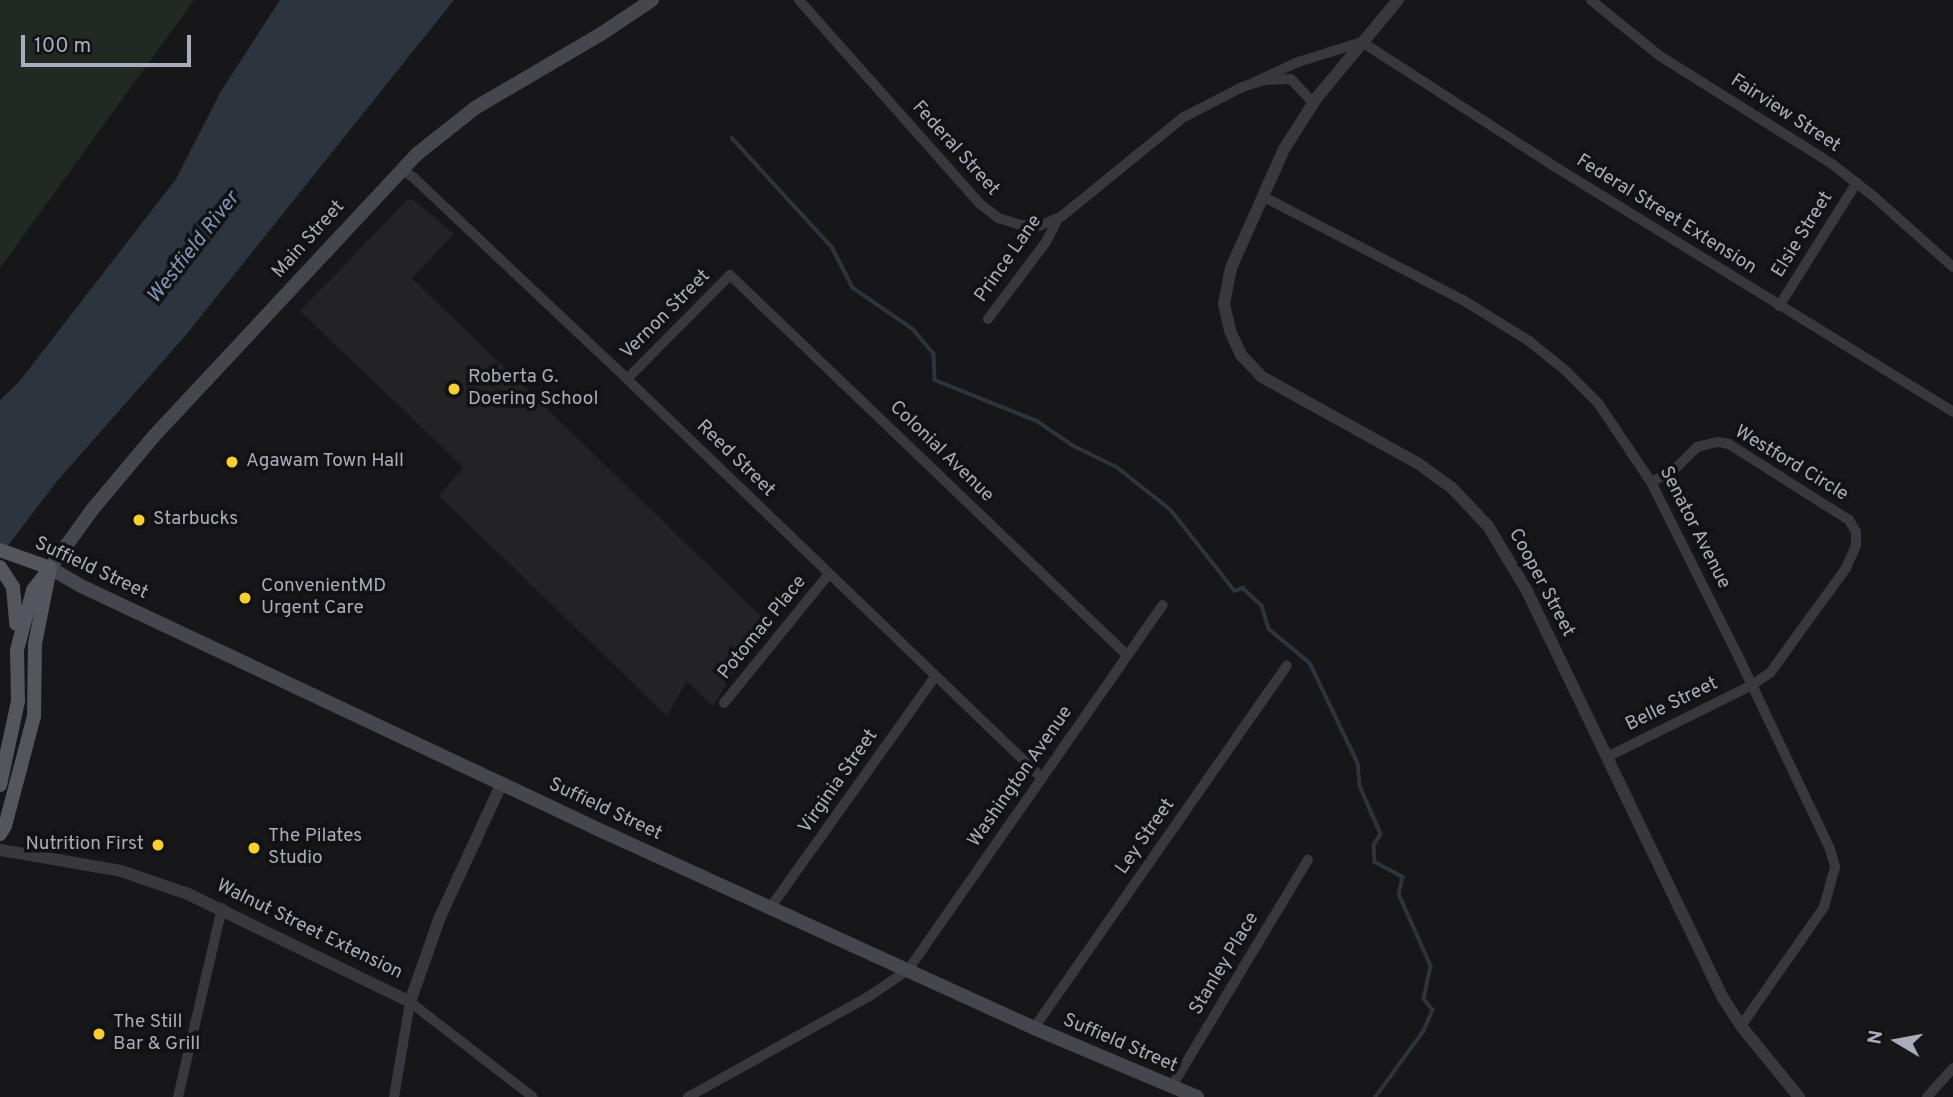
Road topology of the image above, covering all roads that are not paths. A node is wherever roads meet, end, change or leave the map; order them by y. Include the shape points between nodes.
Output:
1 (799, 0) edge
2 (1398, 0) edge
3 (1591, 0) edge
4 (652, 1) edge
5 (1362, 42) junction
6 (1253, 83) junction
7 (1313, 103) junction
8 (401, 169) junction
9 (1857, 182) junction
10 (1262, 196) junction
11 (1058, 218) junction
12 (1953, 267) edge
13 (730, 275) joint
14 (1779, 306) junction
15 (988, 319) dead end
16 (627, 379) junction
17 (1953, 412) edge
18 (1651, 482) junction
19 (6, 552) edge
20 (1, 568) edge
21 (50, 568) junction
22 (829, 574) junction
23 (1163, 605) dead end
24 (17, 650) junction
25 (1128, 655) junction
26 (1287, 666) dead end
27 (936, 677) junction
28 (1752, 685) junction
29 (724, 703) dead end
30 (1606, 757) junction
31 (1042, 778) junction
32 (502, 783) junction
33 (0, 785) edge
34 (0, 834) edge
35 (0, 850) edge
36 (1308, 860) dead end
37 (222, 908) junction
38 (770, 908) junction
39 (908, 970) junction
40 (410, 1002) junction
41 (1741, 1026) junction
42 (1034, 1028) junction
43 (1953, 1068) edge
44 (1172, 1086) junction
45 (178, 1097) edge
46 (394, 1097) edge
47 (533, 1097) edge
48 (688, 1097) edge
49 (1197, 1097) edge
50 (1799, 1097) edge
51 (1927, 1097) edge

1 - 11 street, Federal Street via 987,211 1027,227
2 - 5 street, Cooper Street
3 - 9 street, Fairview Street via 1660,56 1784,131
4 - 8 main road, Main Street via 475,108
5 - 6 street, Federal Street via 1298,62
5 - 7 street, Cooper Street
5 - 14 street, Federal Street Extension
6 - 7 street, Federal Street via 1291,79
6 - 11 street, Federal Street via 1184,117
7 - 10 street, Cooper Street
8 - 16 street, Reed Street
8 - 21 main road, Main Street via 154,436
9 - 12 street, Fairview Street
9 - 14 street, Elsie Street
10 - 18 street, Senator Avenue via 1464,300 1529,341 1598,403
10 - 30 street, Cooper Street via 1226,289 1226,318 1241,355 1271,383 1431,471 1479,515 1516,569
11 - 15 street, Prince Lane via 1046,242
13 - 16 street, Vernon Street
13 - 25 street, Colonial Avenue
14 - 17 street, Federal Street Extension
16 - 22 street, Reed Street
18 - 28 street, Senator Avenue
18 - 28 street, Westford Circle via 1672,472 1697,447 1721,442 1834,508 1854,526 1856,546 1846,568 1777,666
19 - 21 main road, Suffield Street
20 - 24 main road via 17,601
21 - 24 main road via 33,590
21 - 32 main road, Suffield Street via 85,589
21 - 34 main road via 35,644 34,716
22 - 27 street, Reed Street
22 - 29 street, Potomac Place
23 - 25 street, Washington Avenue
24 - 33 main road via 18,701
25 - 31 street, Washington Avenue
26 - 42 street, Ley Street
27 - 31 street, Reed Street
27 - 38 street, Virginia Street
28 - 30 street, Belle Street
28 - 41 street, Senator Avenue via 1835,867 1824,907
30 - 41 street, Cooper Street via 1717,986
31 - 39 street, Washington Avenue
32 - 38 main road, Suffield Street
32 - 40 street, Walnut Street Extension via 440,917
35 - 37 street, Walnut Street Extension via 121,871
36 - 44 street, Stanley Place
37 - 40 street, Walnut Street Extension
37 - 45 street
38 - 39 main road, Suffield Street
39 - 42 main road, Suffield Street
39 - 48 street via 869,997
40 - 46 street
40 - 47 street
41 - 50 street, Cooper Street
42 - 44 main road, Suffield Street
43 - 51 street
44 - 49 main road, Suffield Street

